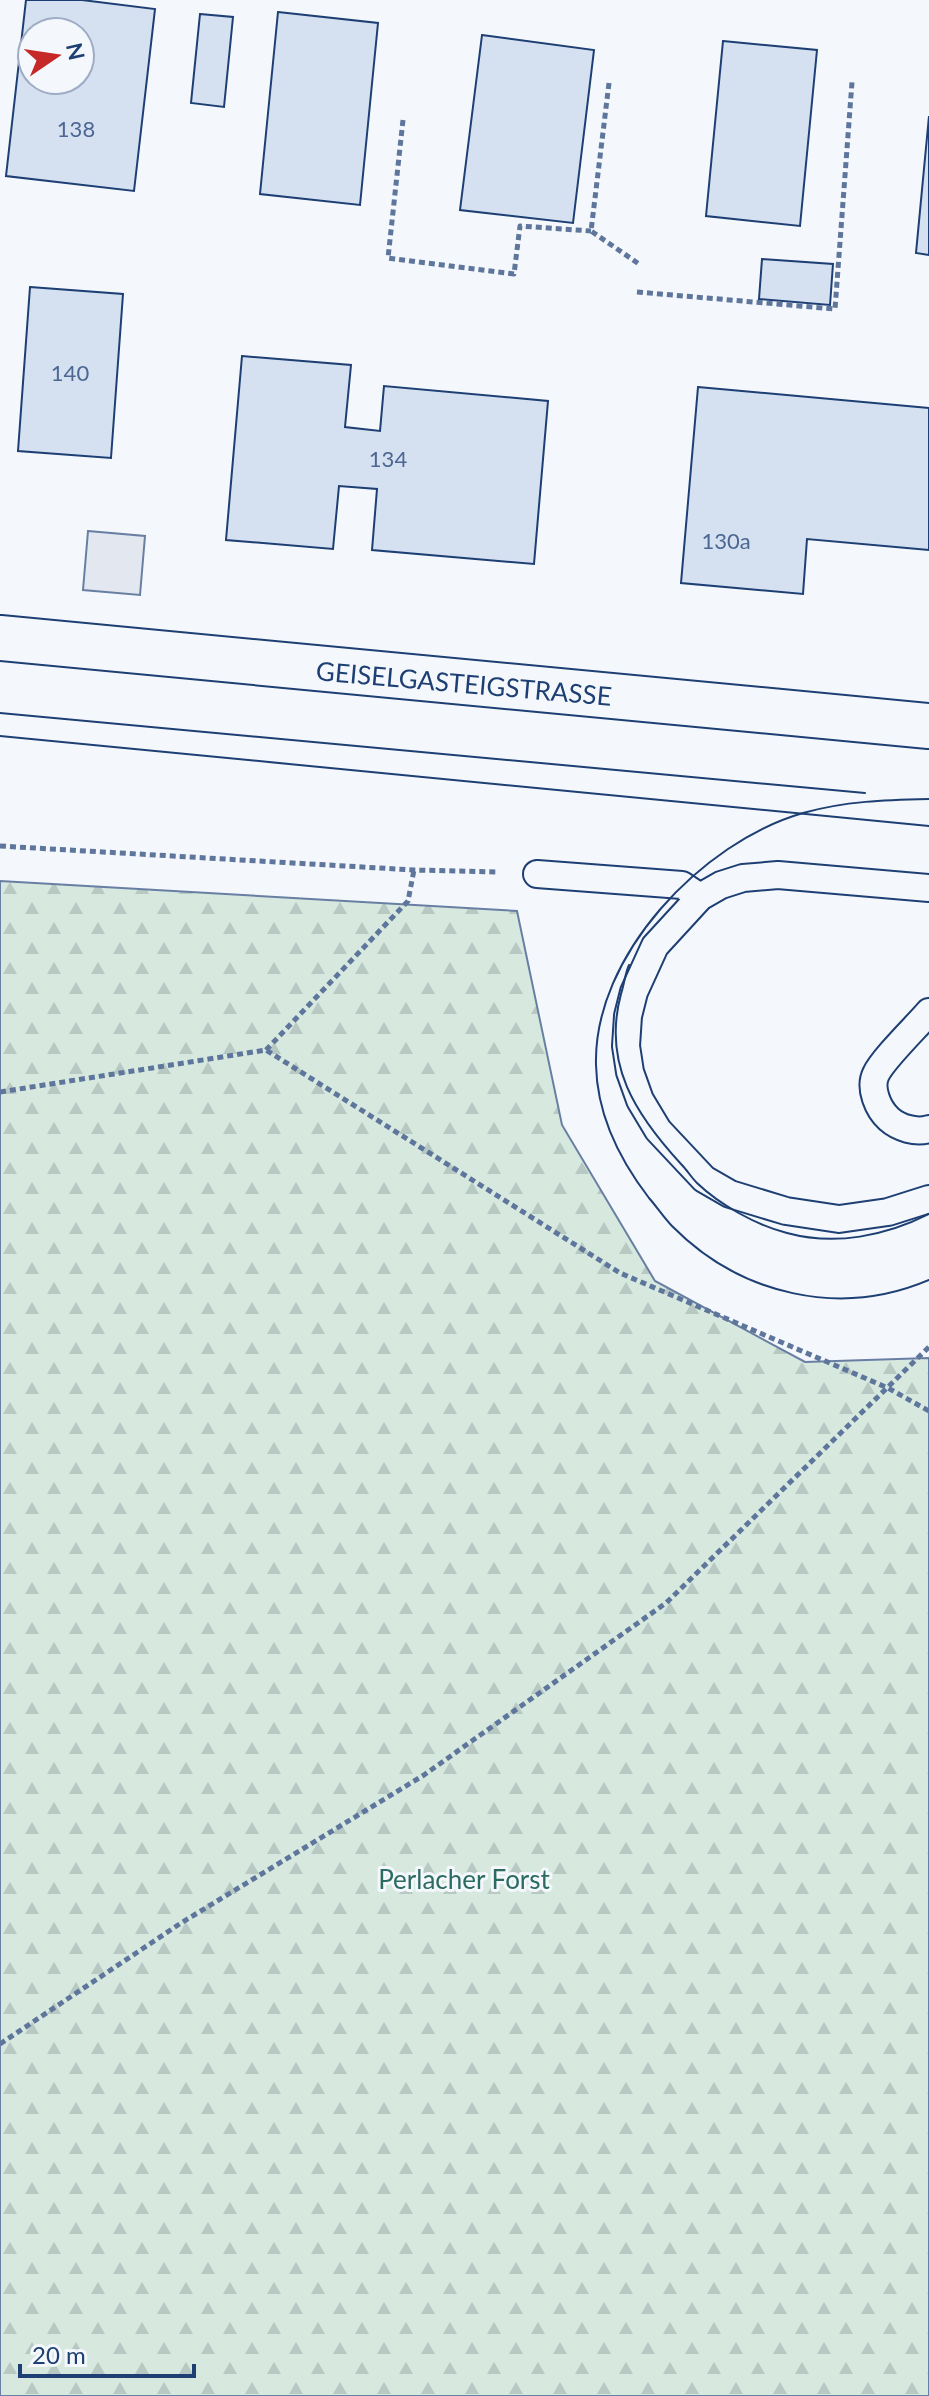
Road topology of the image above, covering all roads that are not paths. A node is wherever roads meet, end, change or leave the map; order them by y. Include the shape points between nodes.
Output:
1 (0, 638) edge
2 (929, 726) edge
3 (537, 874) road end
4 (929, 888) edge
5 (700, 897) junction
6 (929, 1012) edge
7 (929, 1129) edge
8 (929, 1199) edge

1 - 2 main road, GEISELGASTEIGSTRASSE
3 - 5 lane via 682,885
4 - 5 lane via 778,875 743,878
5 - 8 lane via 655,946 628,1016 630,1072 658,1130 704,1179 730,1194 786,1211 839,1219
6 - 7 lane via 875,1074 874,1091 891,1121 905,1129

